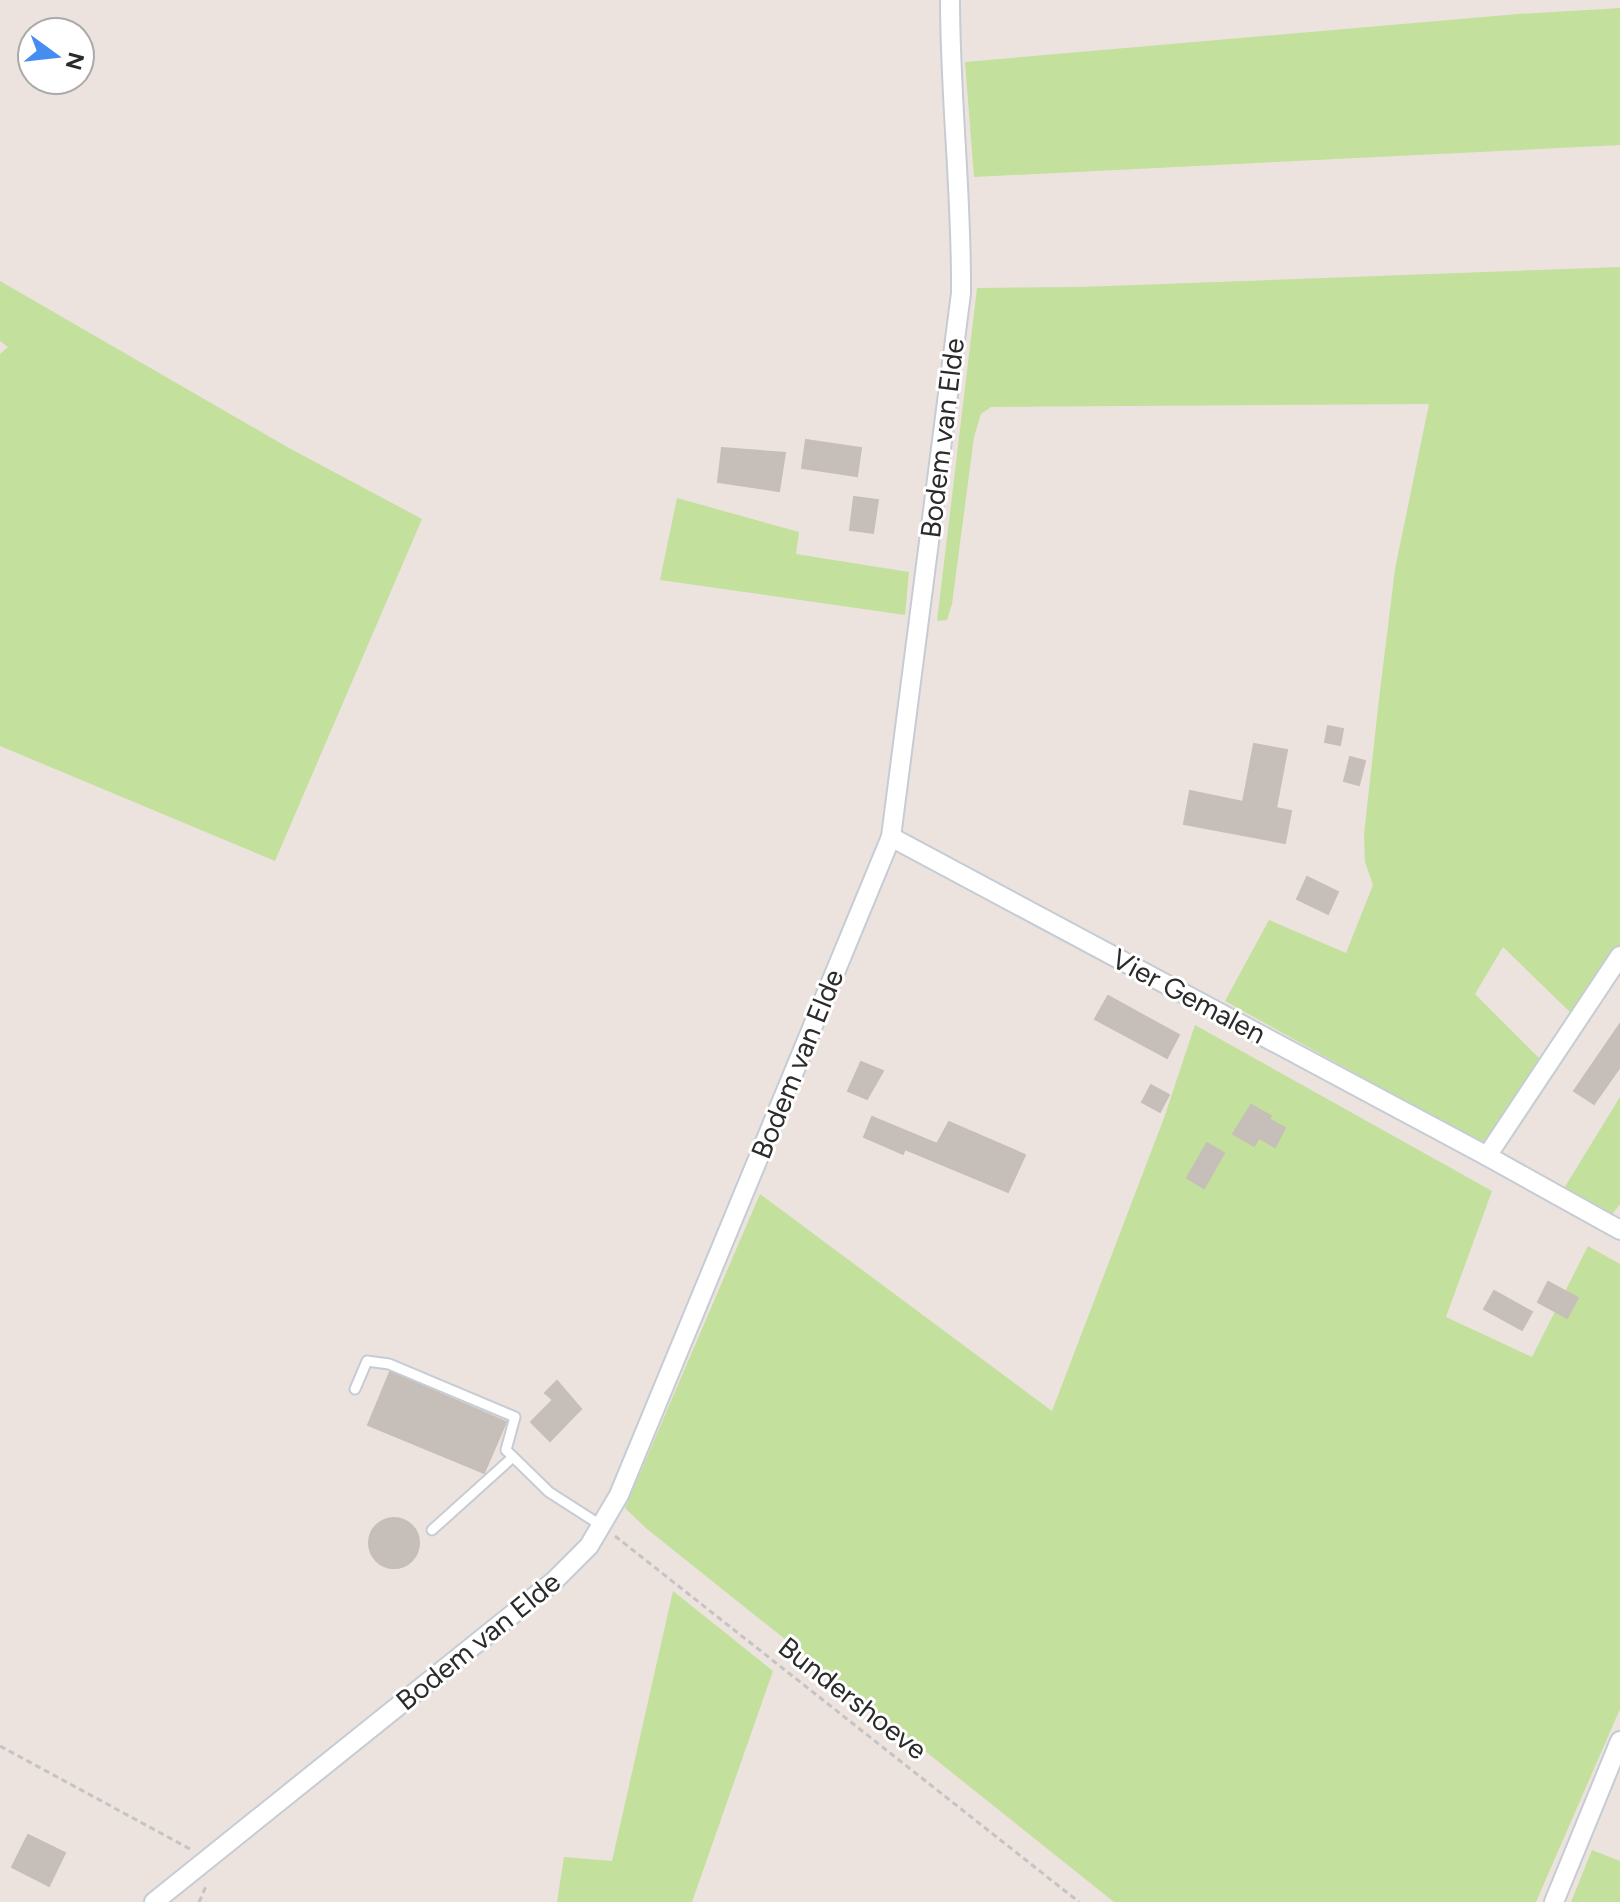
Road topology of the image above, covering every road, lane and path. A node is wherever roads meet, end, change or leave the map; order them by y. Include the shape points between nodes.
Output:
1 (950, 0) edge
2 (891, 837) junction
3 (1620, 956) edge
4 (1487, 1156) junction
5 (1620, 1230) edge
6 (355, 1389) dead end
7 (513, 1457) junction
8 (602, 1526) junction
9 (432, 1530) dead end
10 (1620, 1741) edge
11 (0, 1746) edge
12 (209, 1859) junction
13 (154, 1902) edge
14 (1079, 1902) edge
15 (1554, 1902) edge

1 - 2 street, Bodem van Elde via 961,293
2 - 4 street, Vier Gemalen
2 - 8 street, Bodem van Elde
3 - 4 street
4 - 5 street, Vier Gemalen
6 - 7 lane via 367,1361 389,1364 515,1417 506,1450
7 - 8 lane via 549,1492
7 - 9 lane
8 - 12 street, Bodem van Elde via 554,1581
8 - 14 path, Bundershoeve
10 - 15 street
11 - 12 path
12 - 13 street, Bodem van Elde

